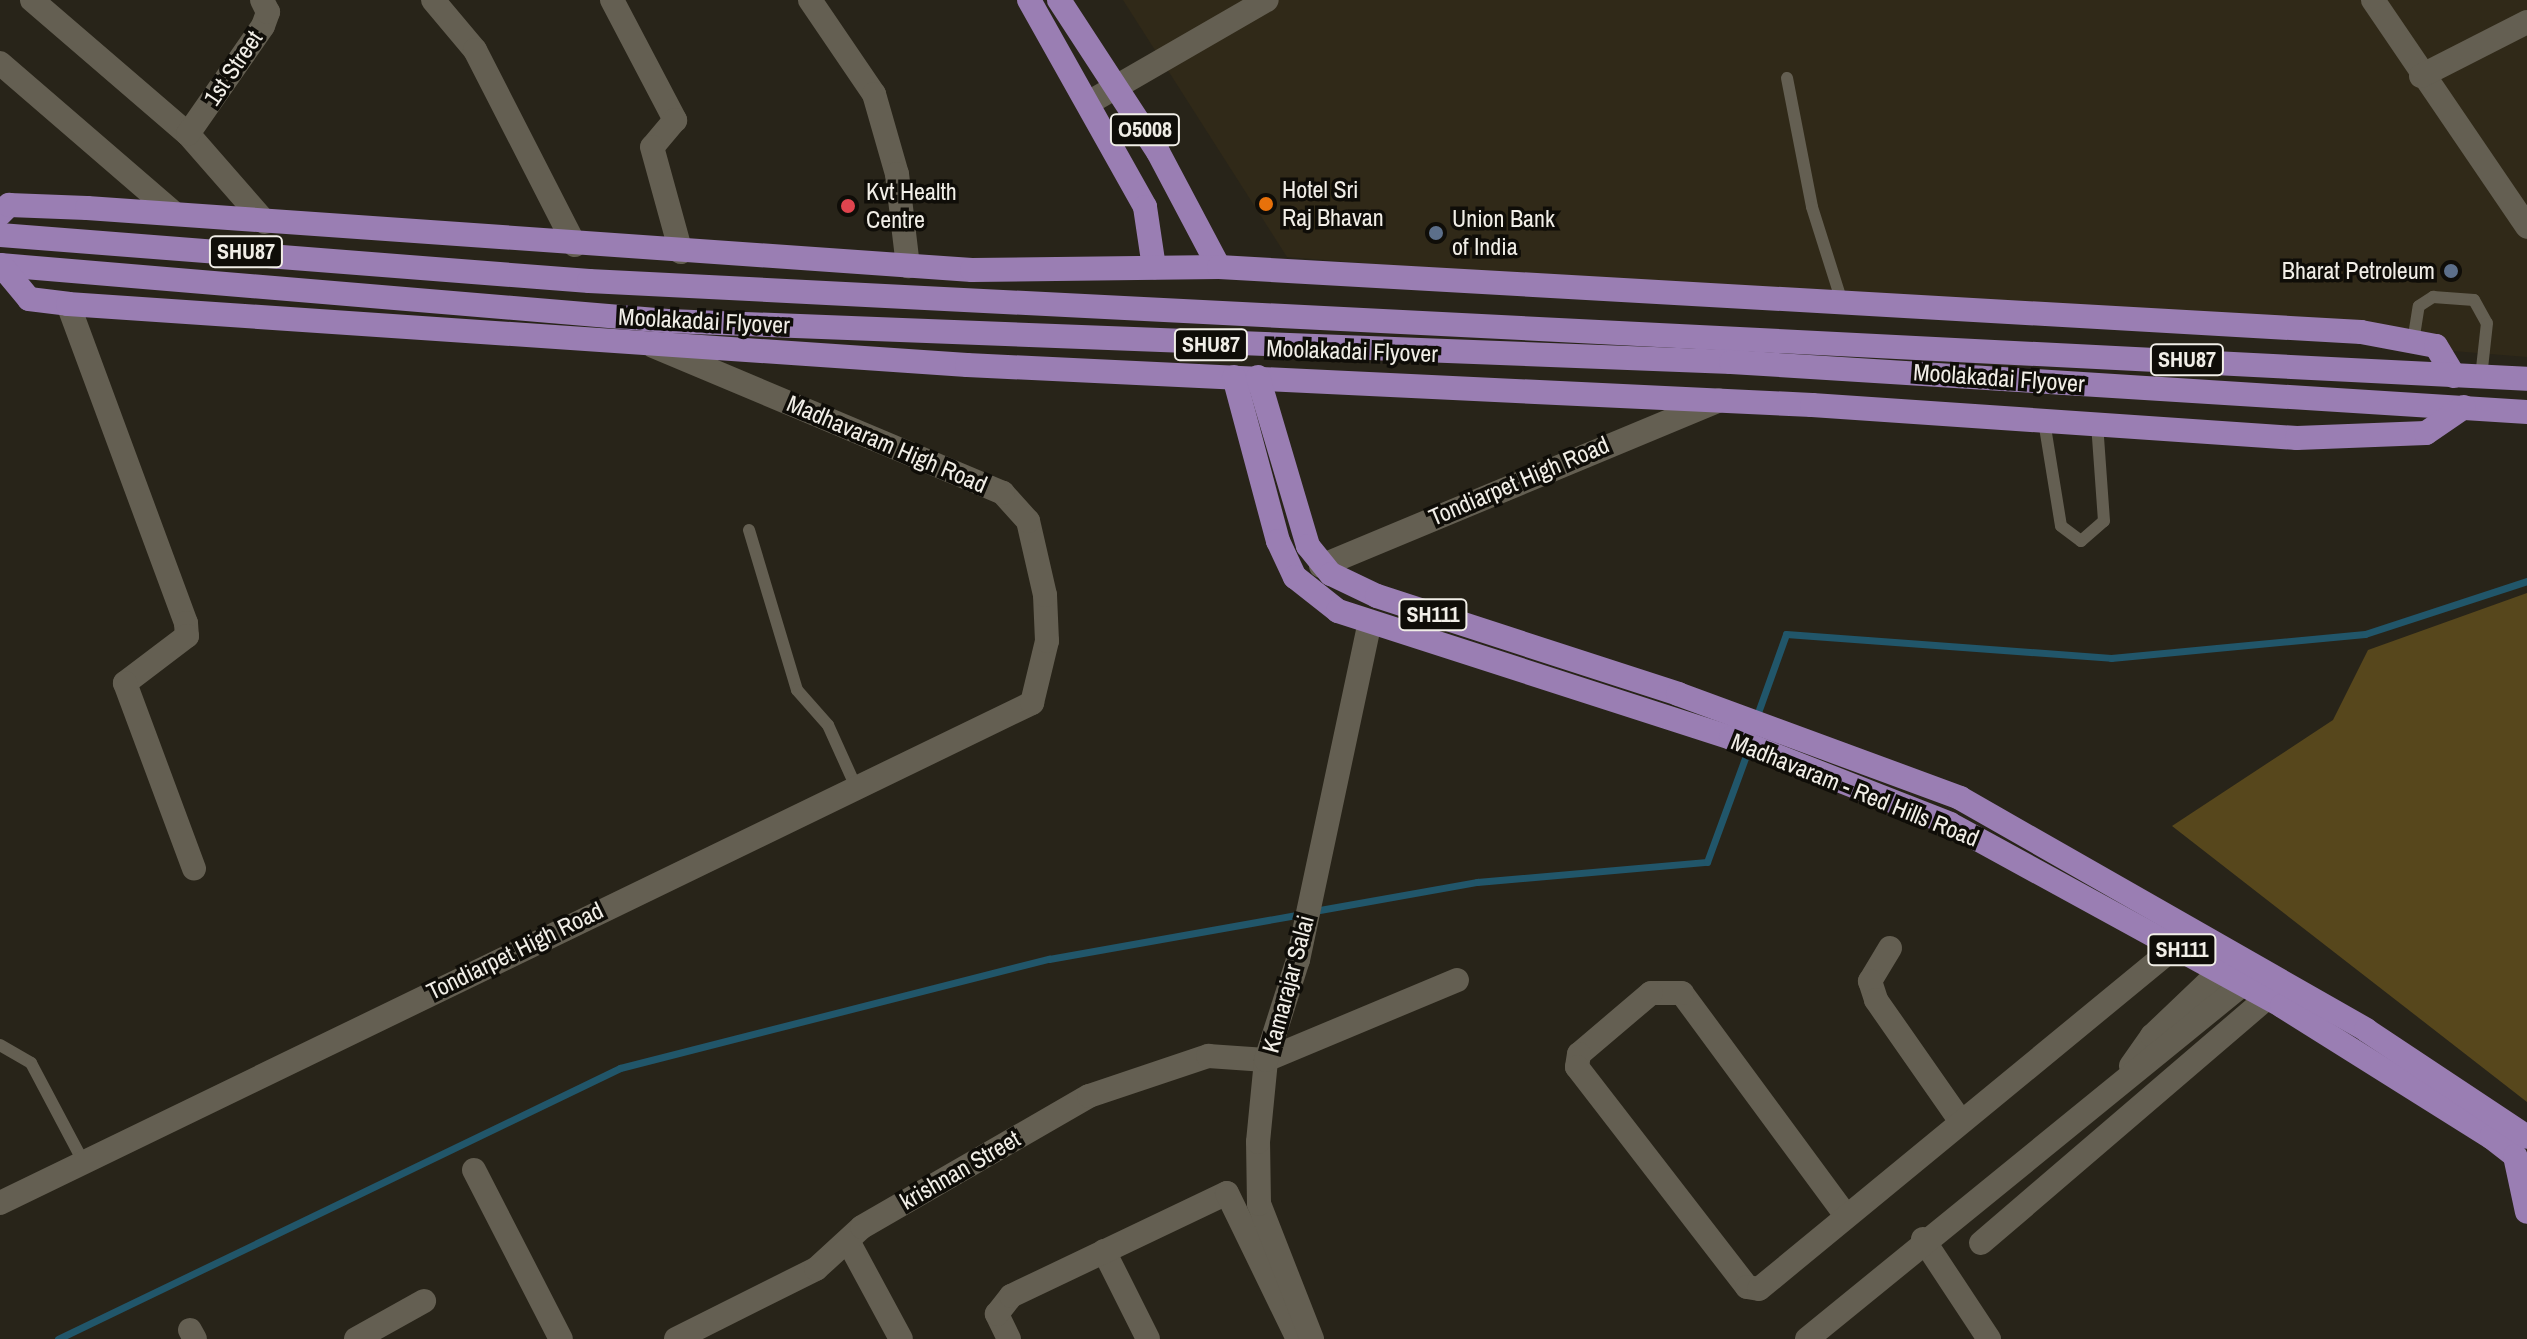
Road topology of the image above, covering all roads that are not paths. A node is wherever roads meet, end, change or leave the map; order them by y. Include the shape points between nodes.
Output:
1 (32, 0) edge
2 (262, 0) edge
3 (433, 0) edge
4 (612, 0) edge
5 (810, 0) edge
6 (1029, 0) edge
7 (1059, 0) edge
8 (1267, 0) edge
9 (2373, 0) edge
10 (2527, 22) edge
11 (0, 63) edge
12 (2421, 76) junction
13 (1787, 78) dead end
14 (1116, 84) junction
15 (1090, 102) junction
16 (188, 134) junction
17 (174, 213) junction
18 (0, 214) edge
19 (265, 222) junction
20 (2527, 227) edge
21 (0, 235) edge
22 (575, 245) junction
23 (681, 252) junction
24 (0, 265) edge
25 (908, 266) junction
26 (1154, 267) junction
27 (1219, 267) junction
28 (972, 270) junction
29 (1394, 278) junction
30 (1841, 299) junction
31 (68, 304) junction
32 (2413, 342) junction
33 (654, 346) junction
34 (967, 365) junction
35 (2454, 376) junction
36 (1246, 377) junction
37 (2481, 377) junction
38 (2527, 379) edge
39 (1391, 388) junction
40 (1719, 400) junction
41 (2464, 407) junction
42 (2527, 412) edge
43 (2044, 421) junction
44 (2097, 424) junction
45 (749, 530) dead end
46 (1321, 566) junction
47 (1369, 626) junction
48 (1032, 703) joint
49 (1735, 727) junction
50 (856, 787) junction
51 (194, 869) dead end
52 (2184, 940) junction
53 (1890, 948) dead end
54 (2220, 971) junction
55 (1457, 980) dead end
56 (2243, 984) junction
57 (2267, 998) junction
58 (0, 1045) edge
59 (1266, 1060) junction
60 (2127, 1071) junction
61 (1959, 1119) junction
62 (2521, 1144) edge
63 (84, 1163) junction
64 (474, 1170) dead end
65 (1, 1202) edge
66 (2527, 1212) edge
67 (1844, 1213) junction
68 (1923, 1239) junction
69 (848, 1241) junction
70 (1981, 1243) dead end
71 (1104, 1251) junction
72 (424, 1301) dead end
73 (718, 1329) edge
74 (356, 1339) edge
75 (561, 1339) edge
76 (676, 1339) edge
77 (901, 1339) edge
78 (1009, 1339) edge
79 (1148, 1339) edge
80 (1298, 1339) edge
81 (1312, 1339) edge
82 (1807, 1339) edge
83 (1989, 1339) edge

1 - 16 street
2 - 16 street, 1st Street via 268,12 263,26
3 - 22 street via 475,50
4 - 23 street via 675,120 652,147
5 - 25 street via 874,94 897,174
6 - 15 main road, O5008
7 - 14 main road, O5008
8 - 14 street
9 - 12 street
10 - 12 street
11 - 17 street
12 - 20 street
13 - 30 lane via 1812,207
14 - 15 street
14 - 27 main road, O5008
15 - 26 main road, O5008 via 1145,207
16 - 19 street
17 - 18 main road via 9,205
17 - 19 main road
19 - 22 main road
21 - 35 main road, Moolakadai Flyover / SHU87 via 462,271
22 - 23 main road
23 - 25 main road
24 - 31 main road via 29,299
24 - 41 main road, Moolakadai Flyover / SHU87 via 668,321 1964,376
25 - 28 main road
26 - 27 main road
26 - 28 main road
27 - 29 main road
28 - 34 main road
29 - 30 main road
29 - 39 main road
30 - 32 main road via 2361,332
31 - 33 main road
31 - 51 street via 186,623 187,636 125,683
32 - 35 main road via 2436,346
32 - 37 lane via 2419,306 2433,297 2474,300 2487,323
33 - 34 main road
33 - 48 street, Madhavaram High Road via 1003,493 1028,521 1045,595 1047,641
34 - 36 main road
35 - 37 main road, SHU87
36 - 39 main road
36 - 46 main road via 1308,546
36 - 47 main road, Madhavaram - Red Hills Road / SH111 via 1278,541 1295,577
37 - 38 main road, SHU87
39 - 40 main road
40 - 43 main road
40 - 46 street, Tondiarpet High Road
41 - 42 main road, SHU87
41 - 44 main road via 2426,433 2297,438
43 - 44 main road
43 - 44 lane via 2061,526 2081,541 2104,521
45 - 50 lane via 797,690 828,725
46 - 49 main road, Madhavaram - Red Hills Road / SH111 via 1377,596
47 - 49 main road, Madhavaram - Red Hills Road / SH111
47 - 59 street, Kamarajar Salai via 1298,960
48 - 50 street, Tondiarpet High Road
49 - 52 main road, Madhavaram - Red Hills Road / SH111 via 1950,824
50 - 63 street, Tondiarpet High Road
52 - 54 main road, Madhavaram - Red Hills Road / SH111
52 - 61 street
52 - 62 main road, Madhavaram - Red Hills Road / SH111 via 2366,1030
53 - 61 street via 1870,981 1876,1000
54 - 56 main road, Madhavaram - Red Hills Road / SH111
54 - 60 street via 2152,1036
55 - 59 street
56 - 57 main road, Madhavaram - Red Hills Road / SH111
56 - 60 street via 2169,1048
57 - 62 main road, Madhavaram - Red Hills Road / SH111
57 - 70 street
58 - 63 lane via 31,1063
59 - 69 street, krishnan Street via 1208,1056 1089,1096
59 - 81 street, Kamarajar Salai via 1259,1204
60 - 68 street
61 - 67 street
62 - 66 main road
63 - 65 street, Tondiarpet High Road
64 - 75 street
67 - 67 street via 1682,993 1651,993 1579,1054 1577,1067 1747,1287 1759,1289
68 - 82 street
68 - 83 street
69 - 73 street, krishnan Street via 816,1269
69 - 77 street
71 - 78 street via 998,1305
71 - 79 street
71 - 80 street via 1227,1193
72 - 74 street
73 - 76 street, krishnan Street

